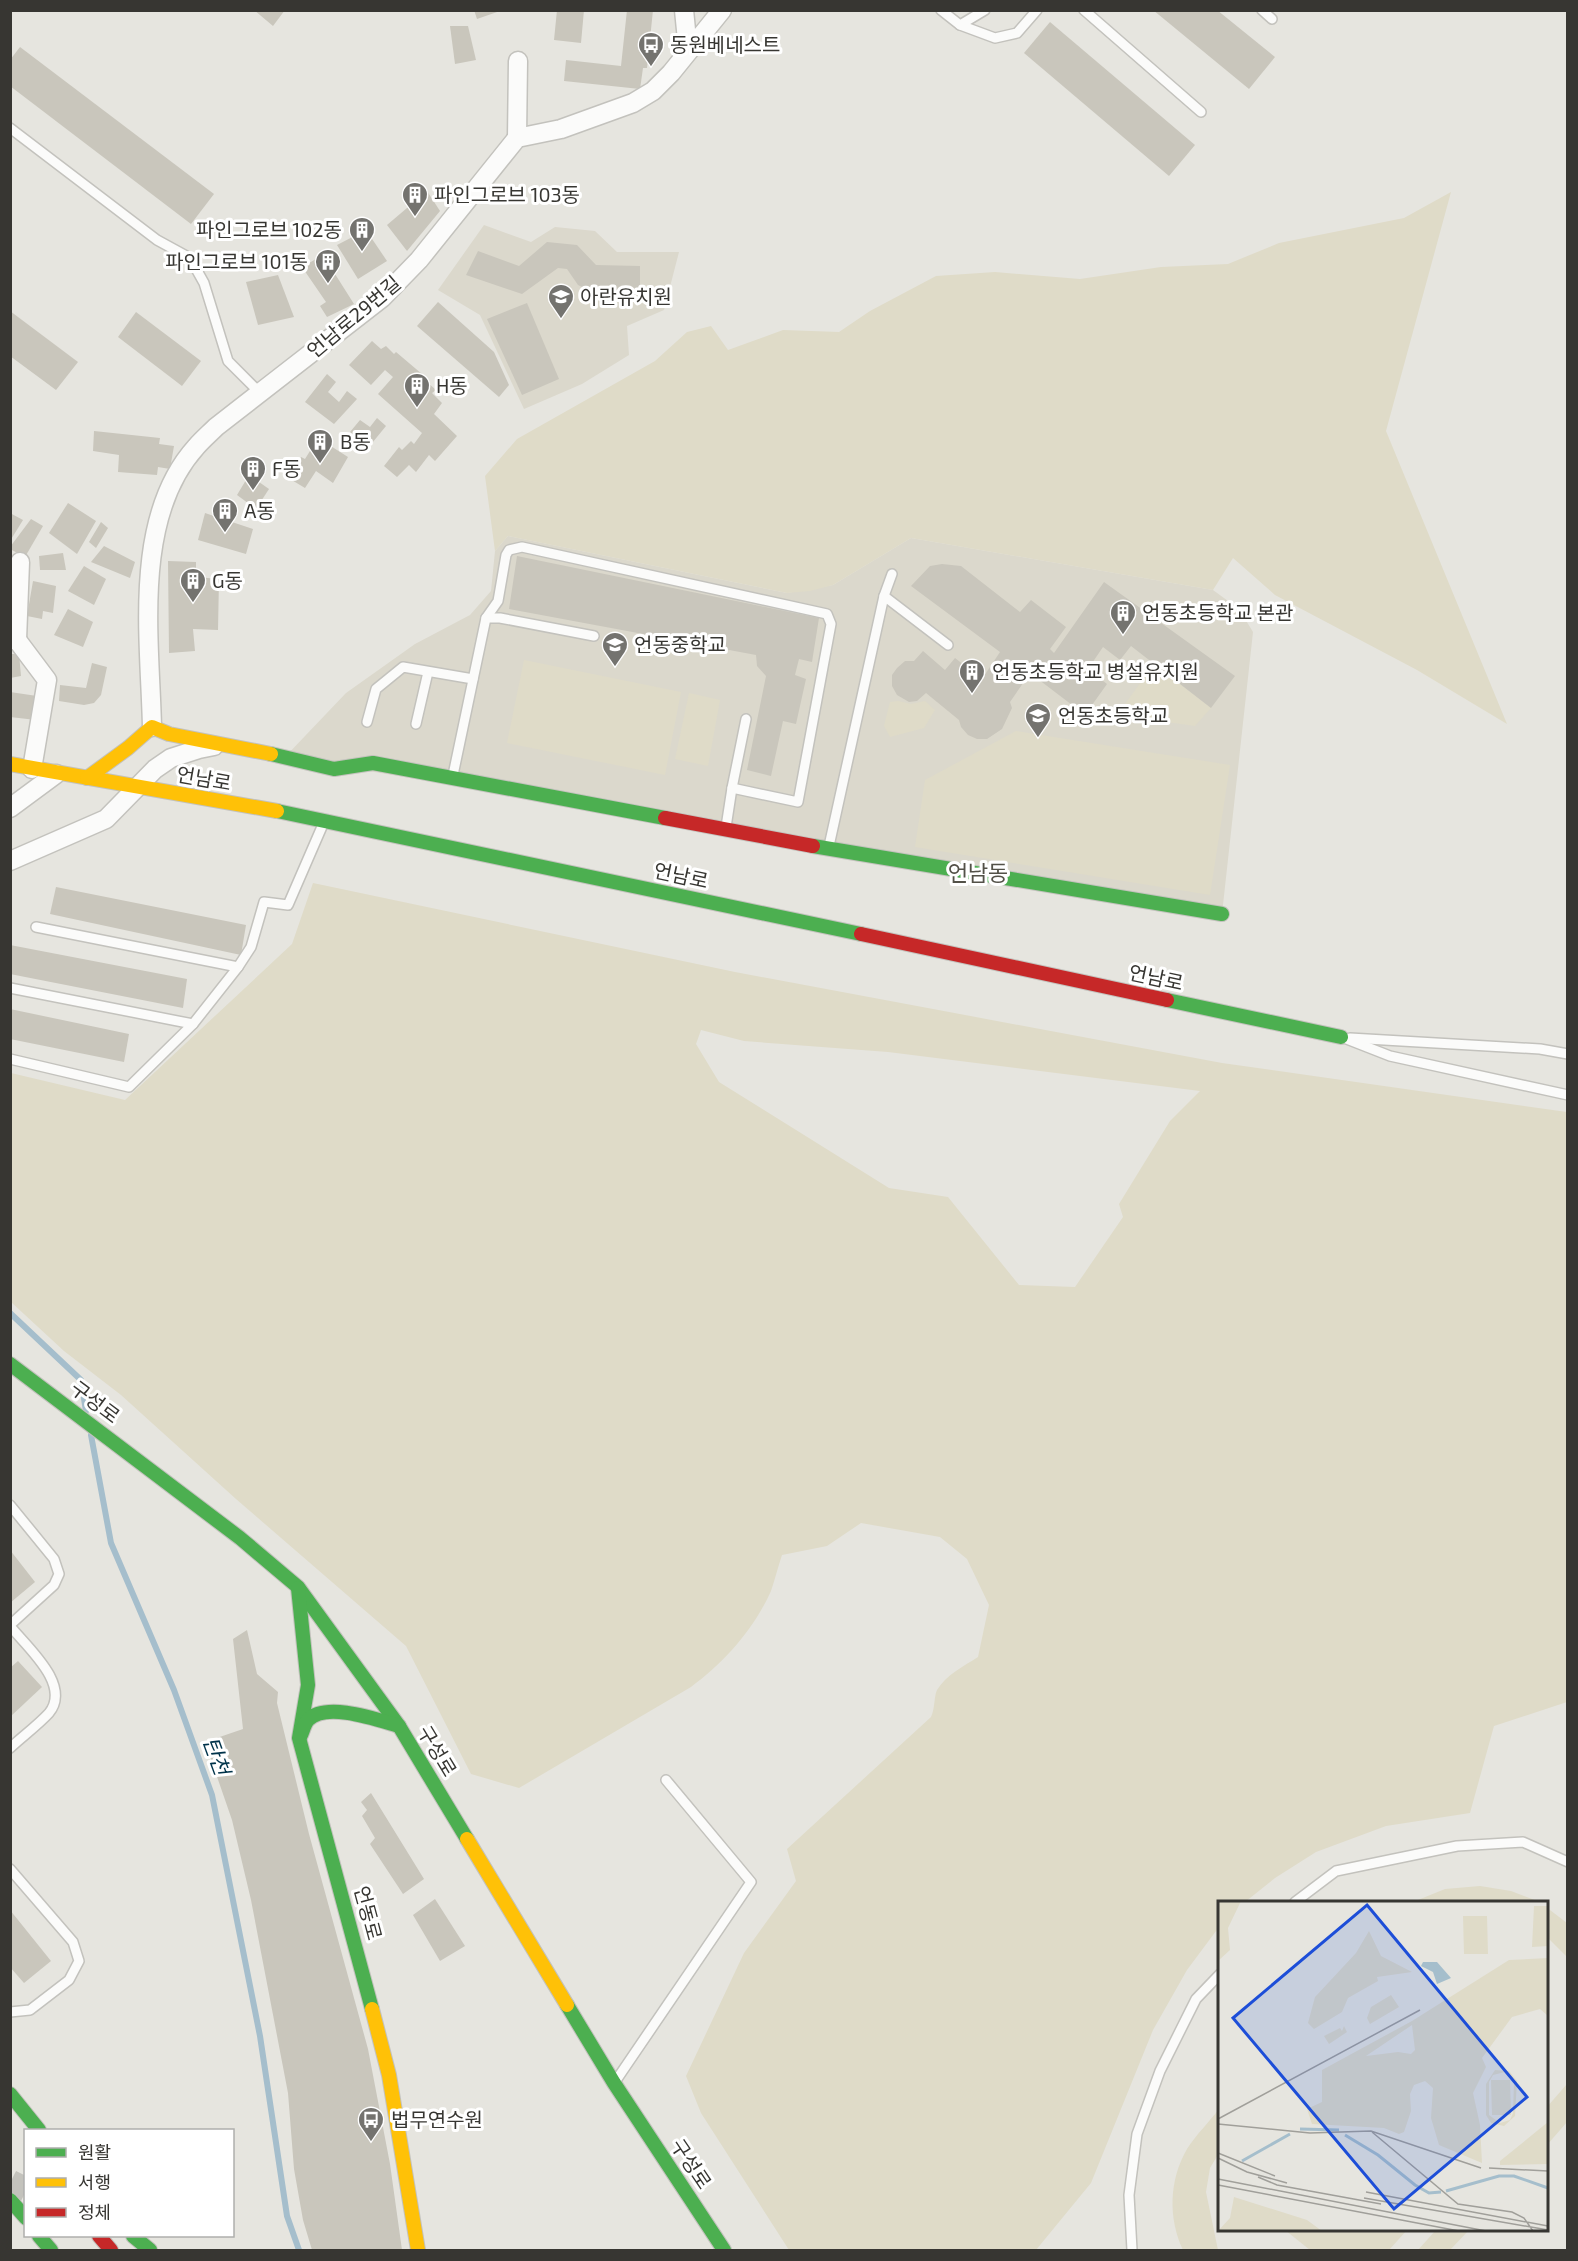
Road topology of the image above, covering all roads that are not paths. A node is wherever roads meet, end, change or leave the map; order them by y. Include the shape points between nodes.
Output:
1 (684, 10) edge
2 (722, 10) edge
3 (941, 10) edge
4 (986, 10) edge
5 (1037, 10) edge
6 (1084, 10) edge
7 (1262, 10) edge
8 (1272, 19) dead end
9 (960, 25) junction
10 (688, 50) junction
11 (518, 61) dead end
12 (1201, 112) dead end
13 (10, 128) edge
14 (517, 138) junction
15 (260, 393) junction
16 (20, 562) dead end
17 (892, 574) dead end
18 (884, 596) junction
19 (486, 618) junction
20 (594, 636) dead end
21 (14, 640) edge
22 (948, 645) dead end
23 (428, 672) junction
24 (473, 679) junction
25 (746, 720) dead end
26 (367, 722) dead end
27 (416, 724) dead end
28 (152, 726) junction
29 (227, 744) junction
30 (10, 764) edge
31 (32, 769) junction
32 (56, 774) junction
33 (453, 777) junction
34 (87, 778) junction
35 (136, 788) junction
36 (732, 788) junction
37 (10, 808) edge
38 (325, 820) junction
39 (725, 829) junction
40 (828, 848) junction
41 (10, 861) edge
42 (1222, 914) dead end
43 (36, 927) dead end
44 (238, 967) junction
45 (10, 988) edge
46 (193, 1024) junction
47 (1341, 1037) junction
48 (1568, 1054) edge
49 (10, 1059) edge
50 (1568, 1095) edge
51 (10, 1364) edge
52 (10, 1505) edge
53 (298, 1587) junction
54 (10, 1626) edge
55 (399, 1726) junction
56 (300, 1738) junction
57 (10, 1748) edge
58 (666, 1780) dead end
59 (1568, 1862) edge
60 (10, 1869) edge
61 (1296, 1901) edge
62 (1218, 1976) edge
63 (10, 2012) edge
64 (614, 2083) junction
65 (10, 2094) edge
66 (38, 2129) edge
67 (10, 2200) edge
68 (24, 2216) edge
69 (41, 2237) edge
70 (101, 2237) edge
71 (135, 2237) edge
72 (51, 2250) edge
73 (111, 2250) edge
74 (150, 2250) edge
75 (418, 2250) edge
76 (724, 2250) edge
77 (1132, 2250) edge

1 - 10 street
2 - 10 street
3 - 9 lane
4 - 9 lane
5 - 9 lane via 1017,33 995,38
6 - 12 lane
7 - 8 lane
10 - 14 street via 653,92 633,103 561,129
11 - 14 street
13 - 15 lane via 158,240 190,258 204,284 228,360
14 - 15 street, 언남로29번길 via 419,260 382,298
15 - 28 street, 언남로29번길 via 195,448 177,474 156,526 149,584
16 - 21 street
17 - 18 lane
18 - 22 lane
18 - 40 lane
19 - 20 lane
19 - 24 lane
19 - 36 lane via 498,601 506,555 509,550 522,547 827,614 831,624 798,802
21 - 31 street via 47,680
23 - 24 lane
23 - 26 lane via 403,667 398,670 376,689
23 - 27 lane
24 - 33 lane
25 - 36 lane
28 - 29 main road via 169,734
28 - 34 main road
29 - 33 main road via 334,769 373,763
29 - 35 street via 171,758
30 - 31 main road, 언남로
31 - 32 main road, 언남로
32 - 34 main road, 언남로
32 - 37 street
33 - 39 main road
34 - 35 main road, 언남로
35 - 38 main road, 언남로
35 - 41 street via 106,819
36 - 39 lane
38 - 44 lane via 288,905 264,902 251,947
38 - 47 main road, 언남로
39 - 40 main road
40 - 42 main road
43 - 44 lane
44 - 46 lane
45 - 46 lane
46 - 49 lane via 129,1087
47 - 48 lane
47 - 50 lane via 1390,1056
51 - 53 main road, 구성로 via 240,1538
52 - 54 lane via 54,1559 59,1574 54,1585
53 - 55 main road, 구성로
53 - 56 main road, 언동로 via 308,1685
54 - 57 lane via 54,1680 55,1698 50,1711
55 - 56 main road via 333,1711 319,1713 309,1720
55 - 64 main road, 구성로
56 - 75 main road, 언동로 via 389,2075
58 - 64 lane via 751,1882
59 - 61 lane via 1523,1842 1457,1846 1336,1870
60 - 63 lane via 73,1942 79,1961 69,1980 30,2010
62 - 77 lane via 1196,1999 1160,2071 1137,2134 1129,2195
64 - 76 main road, 구성로
65 - 66 main road
67 - 68 main road
69 - 72 main road
70 - 73 main road
71 - 74 main road

